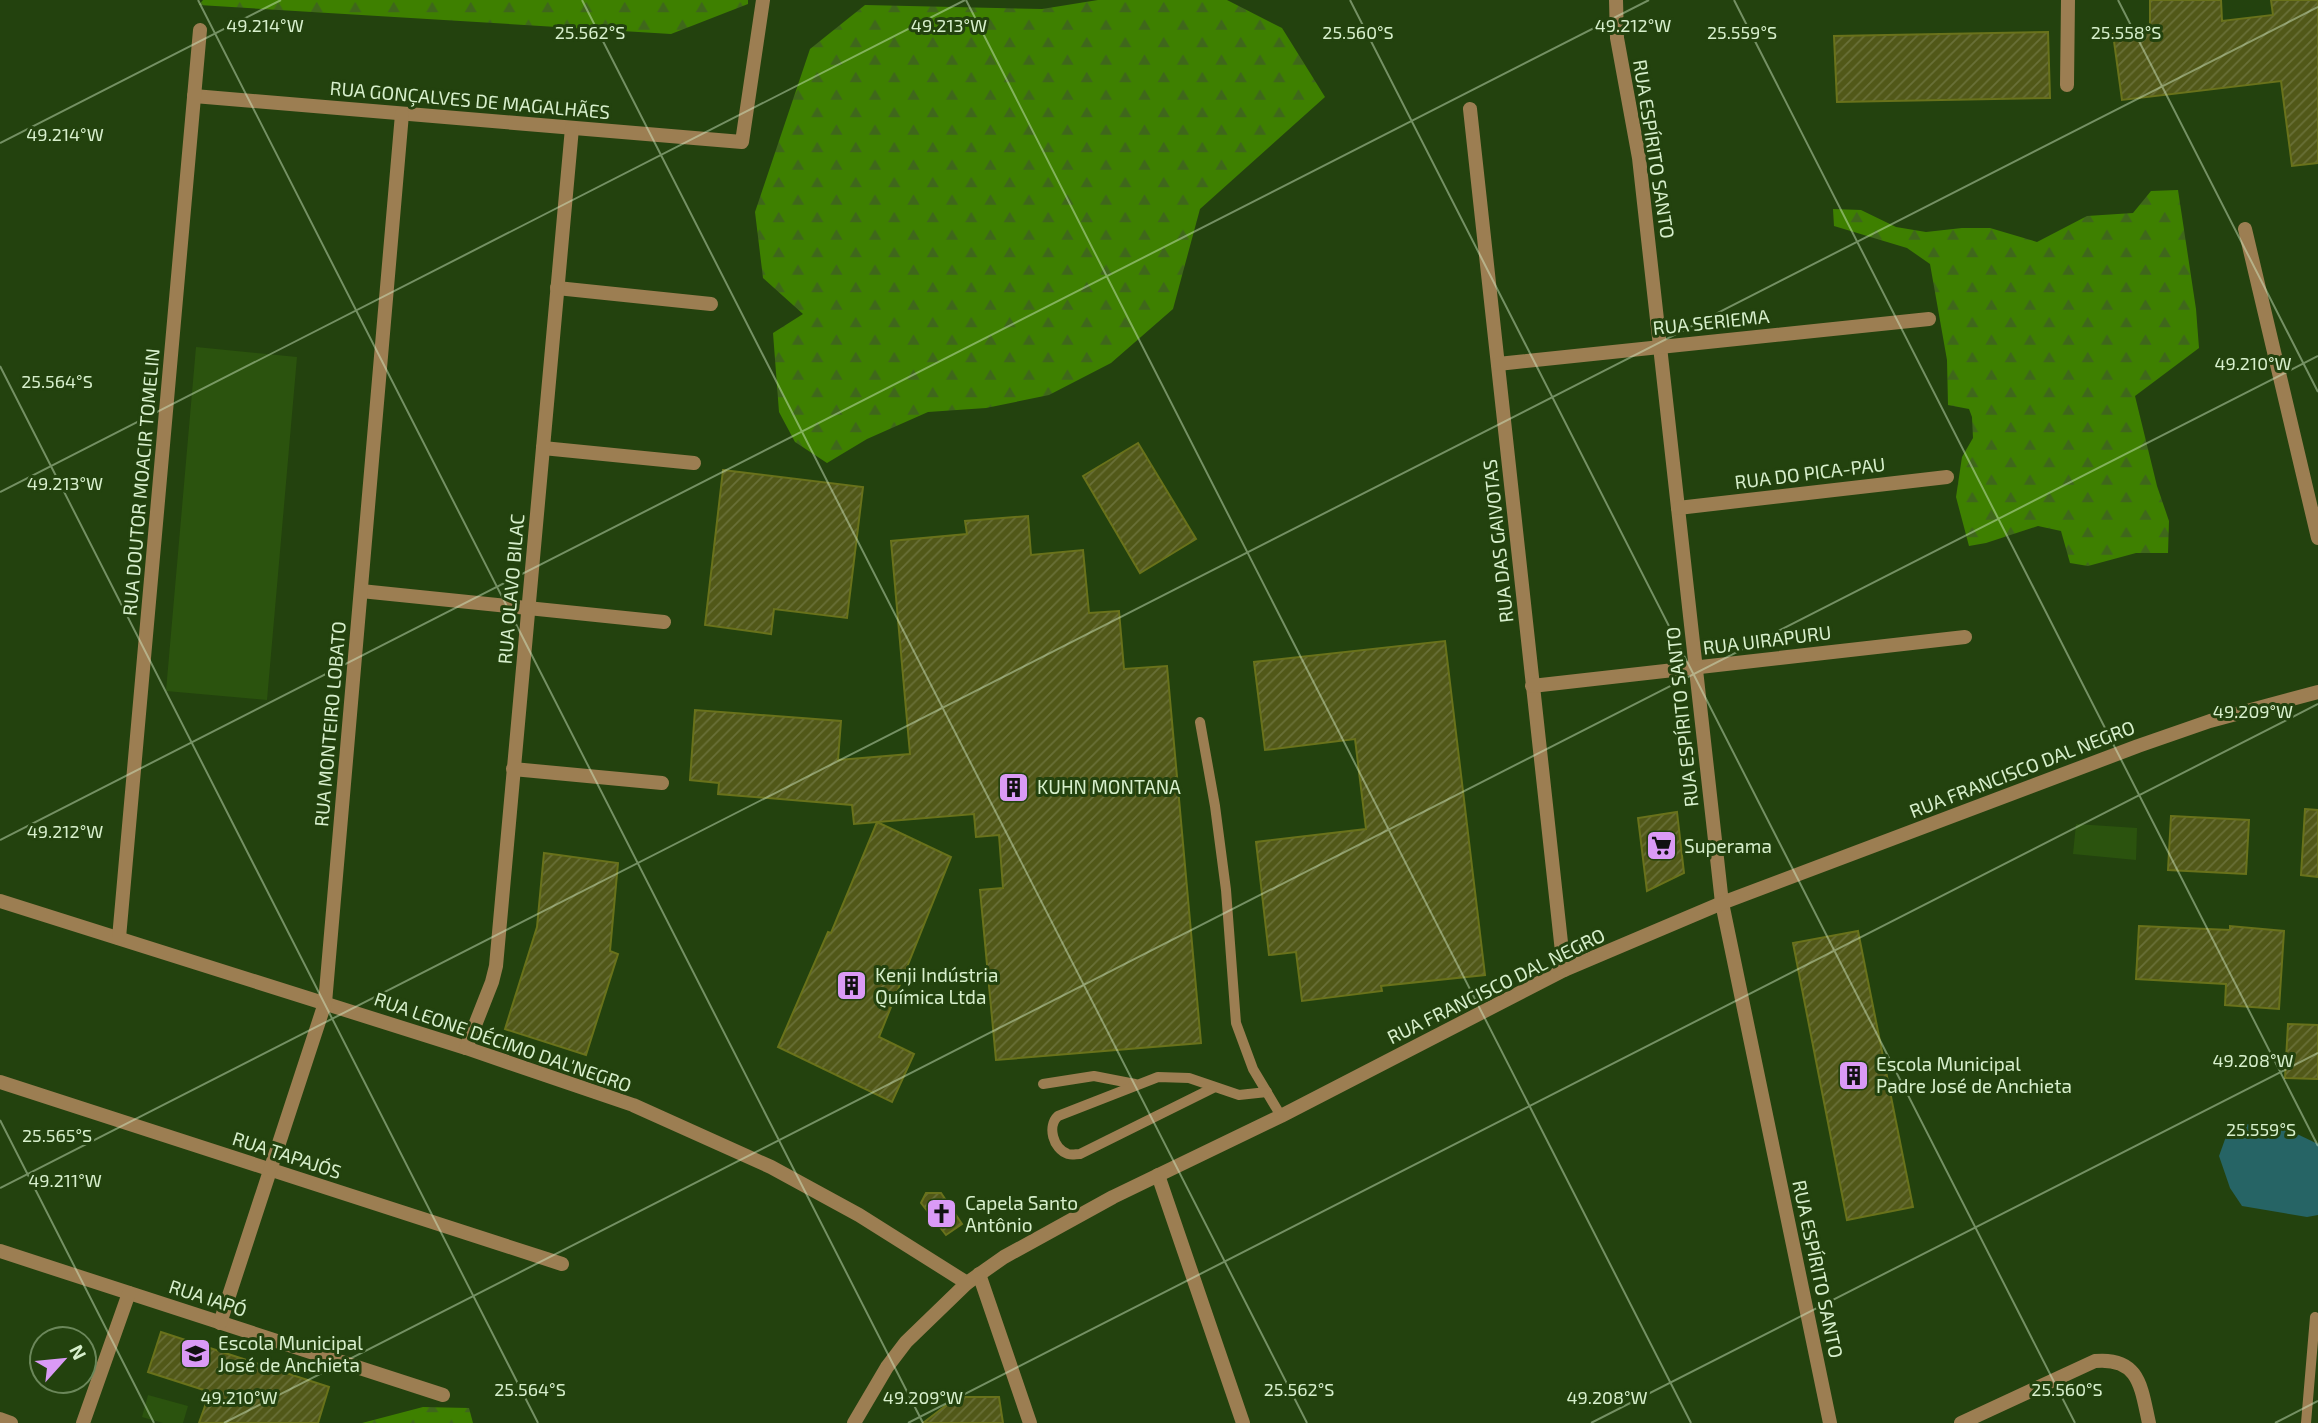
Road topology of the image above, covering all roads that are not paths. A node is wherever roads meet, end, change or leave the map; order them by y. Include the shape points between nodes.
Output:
1 (764, 0) edge
2 (1616, 0) edge
3 (2067, 0) edge
4 (200, 30) dead end
5 (2067, 85) dead end
6 (194, 96) junction
7 (1470, 109) dead end
8 (402, 114) junction
9 (572, 128) junction
10 (2245, 229) dead end
11 (557, 288) junction
12 (711, 304) dead end
13 (1929, 319) dead end
14 (1660, 347) junction
15 (1498, 364) junction
16 (543, 448) junction
17 (694, 463) dead end
18 (1947, 477) dead end
19 (1678, 508) junction
20 (2318, 538) edge
21 (361, 591) junction
22 (528, 608) junction
23 (664, 622) dead end
24 (1965, 637) dead end
25 (1695, 668) junction
26 (1532, 686) junction
27 (2318, 692) edge
28 (1200, 722) dead end
29 (513, 769) junction
30 (662, 783) dead end
31 (0, 901) edge
32 (1722, 904) junction
33 (120, 938) junction
34 (1564, 970) junction
35 (325, 1003) junction
36 (466, 1048) junction
37 (0, 1082) edge
38 (1043, 1084) dead end
39 (1135, 1084) junction
40 (1215, 1087) junction
41 (1267, 1092) junction
42 (1281, 1116) junction
43 (271, 1170) junction
44 (1158, 1175) junction
45 (0, 1251) edge
46 (562, 1264) dead end
47 (973, 1278) junction
48 (129, 1293) junction
49 (2315, 1317) dead end
50 (220, 1323) junction
51 (443, 1395) dead end
52 (0, 1419) edge
53 (11, 1423) edge
54 (83, 1423) edge
55 (853, 1423) edge
56 (1030, 1423) edge
57 (1243, 1423) edge
58 (1830, 1423) edge
59 (1961, 1423) edge
60 (2148, 1423) edge
61 (2306, 1423) edge

1 - 9 street, RUA GONÇALVES DE MAGALHÃES via 743,142
2 - 14 street, RUA ESPÍRITO SANTO via 1617,38 1639,158
3 - 5 street
4 - 6 street, RUA DOUTOR MOACIR TOMELIN
6 - 8 street, RUA GONÇALVES DE MAGALHÃES
6 - 33 street, RUA DOUTOR MOACIR TOMELIN
7 - 15 street, RUA DAS GAIVOTAS
8 - 9 street, RUA GONÇALVES DE MAGALHÃES
8 - 21 street, RUA MONTEIRO LOBATO
9 - 11 street, RUA OLAVO BILAC
10 - 20 street
11 - 12 street
11 - 16 street, RUA OLAVO BILAC
13 - 14 street, RUA SERIEMA
14 - 15 street, RUA SERIEMA
14 - 19 street, RUA ESPÍRITO SANTO
15 - 26 street, RUA DAS GAIVOTAS
16 - 17 street
16 - 22 street, RUA OLAVO BILAC
18 - 19 street, RUA DO PICA-PAU
19 - 25 street, RUA ESPÍRITO SANTO
21 - 22 street
21 - 35 street, RUA MONTEIRO LOBATO
22 - 23 street
22 - 29 street, RUA OLAVO BILAC
24 - 25 street, RUA UIRAPURU
25 - 26 street, RUA UIRAPURU
25 - 32 street, RUA ESPÍRITO SANTO
26 - 34 street, RUA DAS GAIVOTAS
27 - 32 street, RUA FRANCISCO DAL NEGRO via 2174,733
28 - 41 lane via 1224,878 1236,1023
29 - 30 street
29 - 36 street, RUA OLAVO BILAC via 496,966
31 - 33 street, RUA LEONE DÉCIMO DAL'NEGRO
32 - 34 street, RUA FRANCISCO DAL NEGRO
32 - 58 street, RUA ESPÍRITO SANTO
33 - 35 street, RUA LEONE DÉCIMO DAL'NEGRO
34 - 42 street, RUA FRANCISCO DAL NEGRO
35 - 36 street, RUA LEONE DÉCIMO DAL'NEGRO
35 - 43 street, RUA MONTEIRO LOBATO
36 - 47 street, RUA LEONE DÉCIMO DAL'NEGRO via 633,1105 759,1161
37 - 43 street, RUA TAPAJÓS
38 - 39 lane via 1094,1076
39 - 40 lane via 1158,1077 1189,1078
39 - 40 lane via 1058,1116 1050,1128 1058,1146 1067,1154 1080,1154
40 - 41 lane via 1240,1095
41 - 42 lane
42 - 44 street, RUA FRANCISCO DAL NEGRO
43 - 46 street, RUA TAPAJÓS
43 - 50 street, RUA MONTEIRO LOBATO
44 - 47 street, RUA FRANCISCO DAL NEGRO via 1054,1228
44 - 57 street
45 - 48 street, RUA IAPÓ
47 - 55 street, RUA FRANCISCO DAL NEGRO via 906,1342
47 - 56 street
48 - 50 street, RUA IAPÓ
48 - 54 street
49 - 61 lane
50 - 51 street, RUA IAPÓ
52 - 53 street
59 - 60 street via 2095,1362 2111,1360 2121,1363 2139,1381

